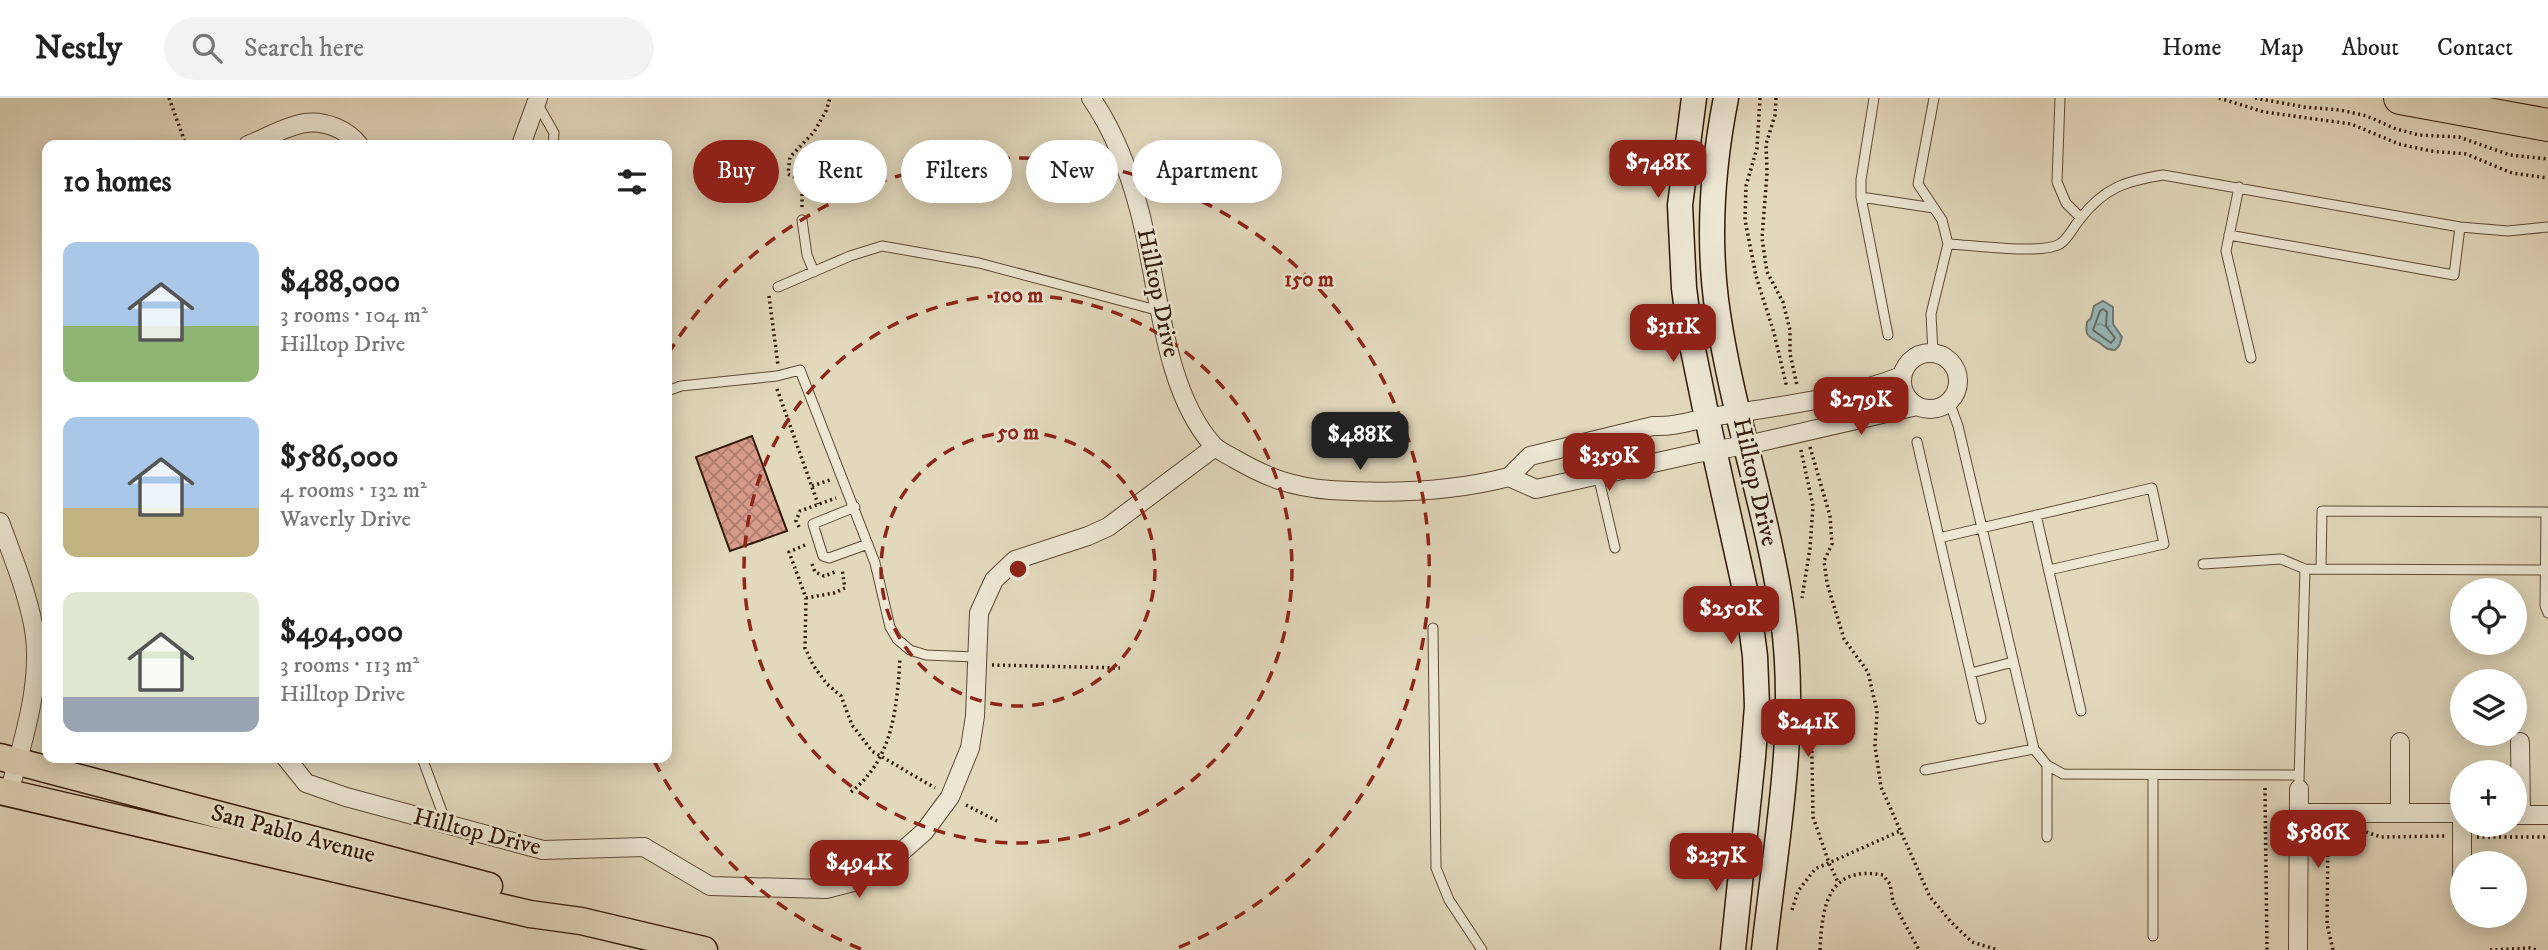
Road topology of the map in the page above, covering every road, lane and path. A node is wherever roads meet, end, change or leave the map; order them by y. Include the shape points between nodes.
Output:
1 (169, 98) edge
2 (830, 98) edge
3 (1091, 98) edge
4 (1694, 98) edge
5 (1726, 98) edge
6 (1760, 98) edge
7 (1776, 98) edge
8 (1874, 98) edge
9 (1934, 98) edge
10 (2060, 98) edge
11 (2219, 98) edge
12 (2255, 98) edge
13 (2400, 98) edge
14 (537, 101) edge
15 (2548, 125) edge
16 (184, 140) edge
17 (261, 140) edge
18 (356, 140) edge
19 (523, 140) edge
20 (553, 140) edge
21 (2548, 159) edge
22 (2548, 178) edge
23 (2239, 187) junction
24 (1861, 197) junction
25 (1934, 208) junction
26 (2081, 218) junction
27 (802, 220) joint
28 (2460, 227) junction
29 (2548, 227) edge
30 (2229, 235) junction
31 (1948, 244) junction
32 (814, 272) junction
33 (778, 287) joint
34 (1160, 311) junction
35 (1888, 335) dead end
36 (1933, 353) junction
37 (2251, 358) dead end
38 (777, 376) junction
39 (1902, 376) junction
40 (672, 389) edge
41 (1949, 401) junction
42 (1796, 403) junction
43 (1917, 406) junction
44 (1739, 413) junction
45 (1707, 418) junction
46 (1801, 431) junction
47 (1590, 441) junction
48 (1917, 442) dead end
49 (1747, 445) junction
50 (1215, 447) junction
51 (1715, 451) junction
52 (1598, 476) junction
53 (1509, 477) junction
54 (818, 505) dead end
55 (855, 507) junction
56 (2036, 515) junction
57 (0, 522) edge
58 (1981, 527) junction
59 (1939, 538) junction
60 (869, 544) junction
61 (805, 545) dead end
62 (1615, 548) dead end
63 (2203, 564) dead end
64 (851, 566) dead end
65 (2305, 569) junction
66 (2321, 569) junction
67 (2049, 570) junction
68 (2546, 570) junction
69 (806, 598) junction
70 (1803, 610) dead end
71 (2548, 613) edge
72 (1433, 628) dead end
73 (975, 657) junction
74 (2013, 662) junction
75 (1970, 673) junction
76 (1810, 702) dead end
77 (2081, 711) dead end
78 (1981, 719) dead end
79 (2400, 742) dead end
80 (2034, 749) junction
81 (9, 759) edge
82 (290, 763) edge
83 (424, 763) edge
84 (2047, 765) junction
85 (1925, 770) dead end
86 (2153, 775) junction
87 (2265, 775) junction
88 (2299, 782) junction
89 (4, 792) edge
90 (950, 797) junction
91 (2299, 813) junction
92 (2329, 813) junction
93 (2400, 813) junction
94 (2450, 813) edge
95 (2527, 815) edge
96 (2548, 815) edge
97 (999, 822) dead end
98 (447, 824) junction
99 (1900, 831) junction
100 (2298, 832) junction
101 (2328, 835) junction
102 (2450, 836) edge
103 (2046, 837) dead end
104 (2527, 837) edge
105 (2548, 837) edge
106 (1829, 863) junction
107 (1838, 882) junction
108 (1791, 912) dead end
109 (581, 921) junction
110 (2152, 936) dead end
111 (705, 950) edge
112 (1482, 950) edge
113 (1733, 950) edge
114 (1764, 950) edge
115 (1820, 950) edge
116 (1919, 950) edge
117 (1998, 950) edge
118 (2267, 950) edge
119 (2298, 950) edge
120 (2333, 950) edge
121 (2490, 950) edge
122 (2538, 950) edge

1 - 16 path
2 - 27 path via 814,132 790,157 788,174 799,179 802,188
3 - 34 street, Hilltop Drive via 1122,155 1140,210
4 - 45 main road, Hilltop Drive via 1680,205 1681,248 1690,335
5 - 44 main road, Hilltop Drive via 1712,235 1718,314
6 - 42 path via 1745,220 1756,276
7 - 42 path via 1766,144 1762,238 1766,272 1783,302 1790,330
8 - 24 lane
9 - 25 lane via 1918,184
10 - 26 lane via 2057,182 2066,203
11 - 22 path via 2264,112 2351,124 2399,144 2466,154 2512,173
12 - 21 path via 2340,110 2419,135 2459,137 2510,155
13 - 15 highway
14 - 19 street
14 - 20 lane
17 - 18 street via 306,123 333,126
23 - 26 lane via 2163,175 2131,180 2106,192
23 - 28 lane
23 - 30 lane
24 - 25 lane
24 - 35 lane
25 - 31 lane
26 - 31 lane via 2062,243 2043,249
27 - 32 lane
28 - 29 lane via 2508,231
28 - 30 lane via 2454,275
30 - 37 lane via 2226,251
31 - 36 lane via 1931,314
32 - 33 lane
32 - 34 lane via 881,246 979,263
33 - 38 path via 770,288 769,304
34 - 50 street, Hilltop Drive via 1193,417
36 - 39 street via 1913,358
36 - 41 street via 1944,356 1957,374
38 - 40 lane
38 - 54 path via 776,386
38 - 55 lane via 800,370
39 - 42 street
39 - 43 street via 1908,399
41 - 43 street via 1928,409
41 - 58 lane
42 - 44 street
43 - 46 street
44 - 45 street
44 - 49 main road, Hilltop Drive
45 - 47 street
45 - 51 main road, Hilltop Drive
46 - 49 street
46 - 70 path via 1813,506
46 - 99 path via 1830,516 1832,544 1824,561 1827,583 1844,639 1868,672 1877,711 1875,746 1881,787
47 - 52 lane
47 - 53 street via 1530,456
48 - 59 lane
49 - 51 street
49 - 114 main road, Hilltop Drive via 1773,561 1789,678 1786,751
50 - 53 street, Hilltop Drive via 1264,475 1300,488 1408,492
50 - 73 street, Hilltop Drive via 1108,527 1016,560 993,580 978,612
51 - 52 street
51 - 113 main road, Hilltop Drive via 1748,603 1755,668 1754,757
52 - 53 street via 1536,489
52 - 62 lane
55 - 60 lane
55 - 60 lane via 813,524 823,556
56 - 58 lane
56 - 67 lane
56 - 67 lane via 2152,488 2164,544
57 - 81 street via 34,626 36,662 30,702
58 - 59 lane
58 - 74 lane
59 - 75 lane
60 - 73 lane via 885,612 897,639 926,655
61 - 69 path via 789,552
63 - 65 lane via 2281,559
64 - 69 path via 840,569 845,588
65 - 66 lane
65 - 88 lane
66 - 68 lane
66 - 68 lane via 2322,511 2546,512
67 - 77 lane
68 - 71 lane
69 - 90 path via 805,648 826,684 841,696 860,737 872,751
72 - 112 lane via 1436,868 1449,900
73 - 90 street, Hilltop Drive via 970,748
74 - 75 lane
74 - 80 lane
75 - 78 lane
76 - 106 path via 1813,817
79 - 93 street
80 - 84 lane
80 - 85 lane
81 - 89 street
81 - 109 main road, San Pablo Avenue via 536,898
82 - 98 street, Hilltop Drive via 306,782
83 - 98 lane
84 - 86 lane via 2063,774
84 - 103 lane
86 - 87 lane
86 - 110 lane
87 - 88 lane
87 - 118 path
88 - 91 street
89 - 109 main road, San Pablo Avenue via 530,914
90 - 97 path
90 - 98 street, Hilltop Drive via 924,832 876,871 826,890 710,886 644,847 543,850
91 - 92 street
91 - 100 street
92 - 93 street
92 - 101 path
93 - 94 street
95 - 96 street
99 - 106 path
99 - 117 path via 1930,897 1972,942
100 - 101 path
100 - 119 street
101 - 102 path via 2362,831 2381,837
101 - 120 path via 2327,924
104 - 105 path
106 - 107 path
106 - 108 path via 1815,869 1798,891
107 - 115 path via 1821,917
107 - 116 path via 1855,875 1884,876
109 - 111 main road, San Pablo Avenue
121 - 122 path

